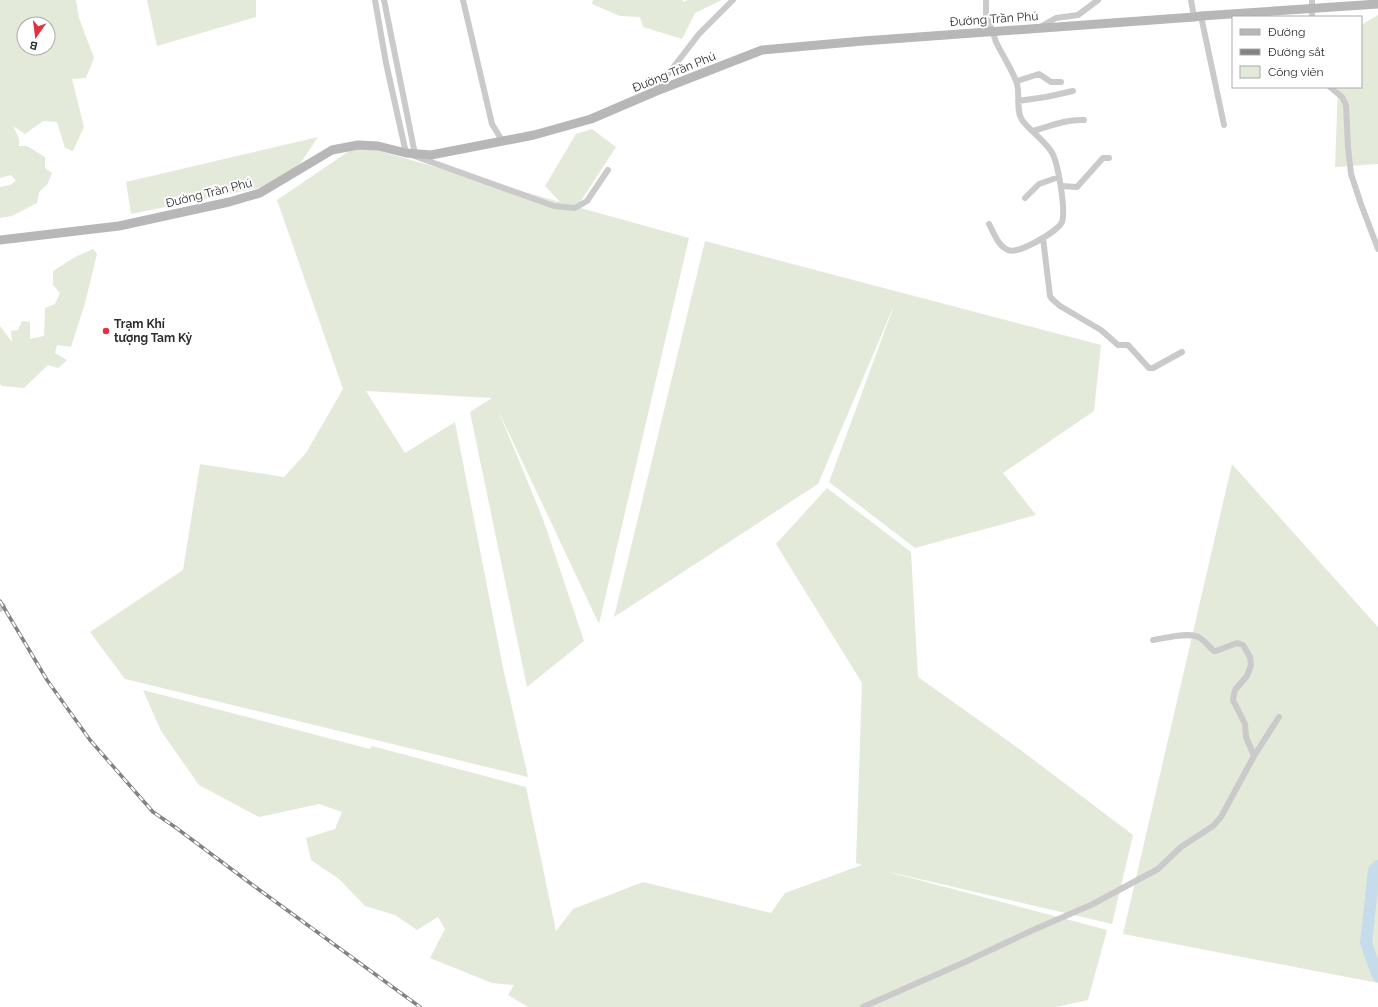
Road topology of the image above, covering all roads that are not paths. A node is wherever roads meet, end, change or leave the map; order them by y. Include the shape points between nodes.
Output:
1 (375, 0) edge
2 (384, 0) edge
3 (463, 0) edge
4 (733, 0) edge
5 (986, 0) edge
6 (1098, 0) edge
7 (1191, 0) edge
8 (1378, 4) edge
9 (1312, 9) edge
10 (1198, 17) junction
11 (1039, 28) junction
12 (993, 32) junction
13 (1017, 81) junction
14 (1061, 82) dead end
15 (1331, 88) edge
16 (1073, 91) dead end
17 (654, 92) junction
18 (1018, 101) junction
19 (1084, 120) dead end
20 (1224, 125) dead end
21 (1033, 131) junction
22 (503, 142) junction
23 (411, 154) junction
24 (1110, 158) dead end
25 (608, 170) dead end
26 (1059, 177) junction
27 (1061, 186) junction
28 (1025, 198) dead end
29 (989, 224) dead end
30 (1043, 238) junction
31 (0, 240) edge
32 (1378, 249) edge
33 (1182, 352) dead end
34 (1154, 640) dead end
35 (1279, 717) dead end
36 (1254, 756) junction
37 (863, 1007) edge

1 - 23 street via 386,64
2 - 23 street
3 - 22 street via 492,124
4 - 17 street via 699,34
5 - 12 street via 986,17
6 - 11 street via 1078,15 1056,18
7 - 10 street
8 - 9 main road, Đường Trần Phú
9 - 10 main road, Đường Trần Phú
10 - 11 main road, Đường Trần Phú
10 - 20 street
11 - 12 main road, Đường Trần Phú
12 - 13 street
12 - 17 main road, Đường Trần Phú via 762,50
13 - 14 street via 1039,74 1051,82
13 - 18 street
15 - 32 street via 1342,97 1346,105 1351,174
16 - 18 street
17 - 22 main road, Đường Trần Phú via 591,119
18 - 21 street via 1022,119
19 - 21 street via 1076,119
21 - 26 street via 1052,151
22 - 23 main road, Đường Trần Phú via 431,155
23 - 25 street via 554,206 576,208 587,201
23 - 31 main road, Đường Trần Phú via 378,146 343,147 332,150 260,193 229,202 119,226
24 - 27 street via 1103,158 1077,187
26 - 27 street
26 - 28 street via 1039,184
27 - 30 street via 1062,222
29 - 30 street via 1000,244 1010,251 1018,251
30 - 33 street via 1050,296 1057,304 1101,330 1118,345 1128,345 1149,368
34 - 36 street via 1193,635 1214,651 1237,643 1243,645 1250,657 1251,666 1247,676 1235,690 1233,700 1245,724 1246,737
35 - 36 street
36 - 37 street via 1216,823 1184,844 1158,869 1093,904

